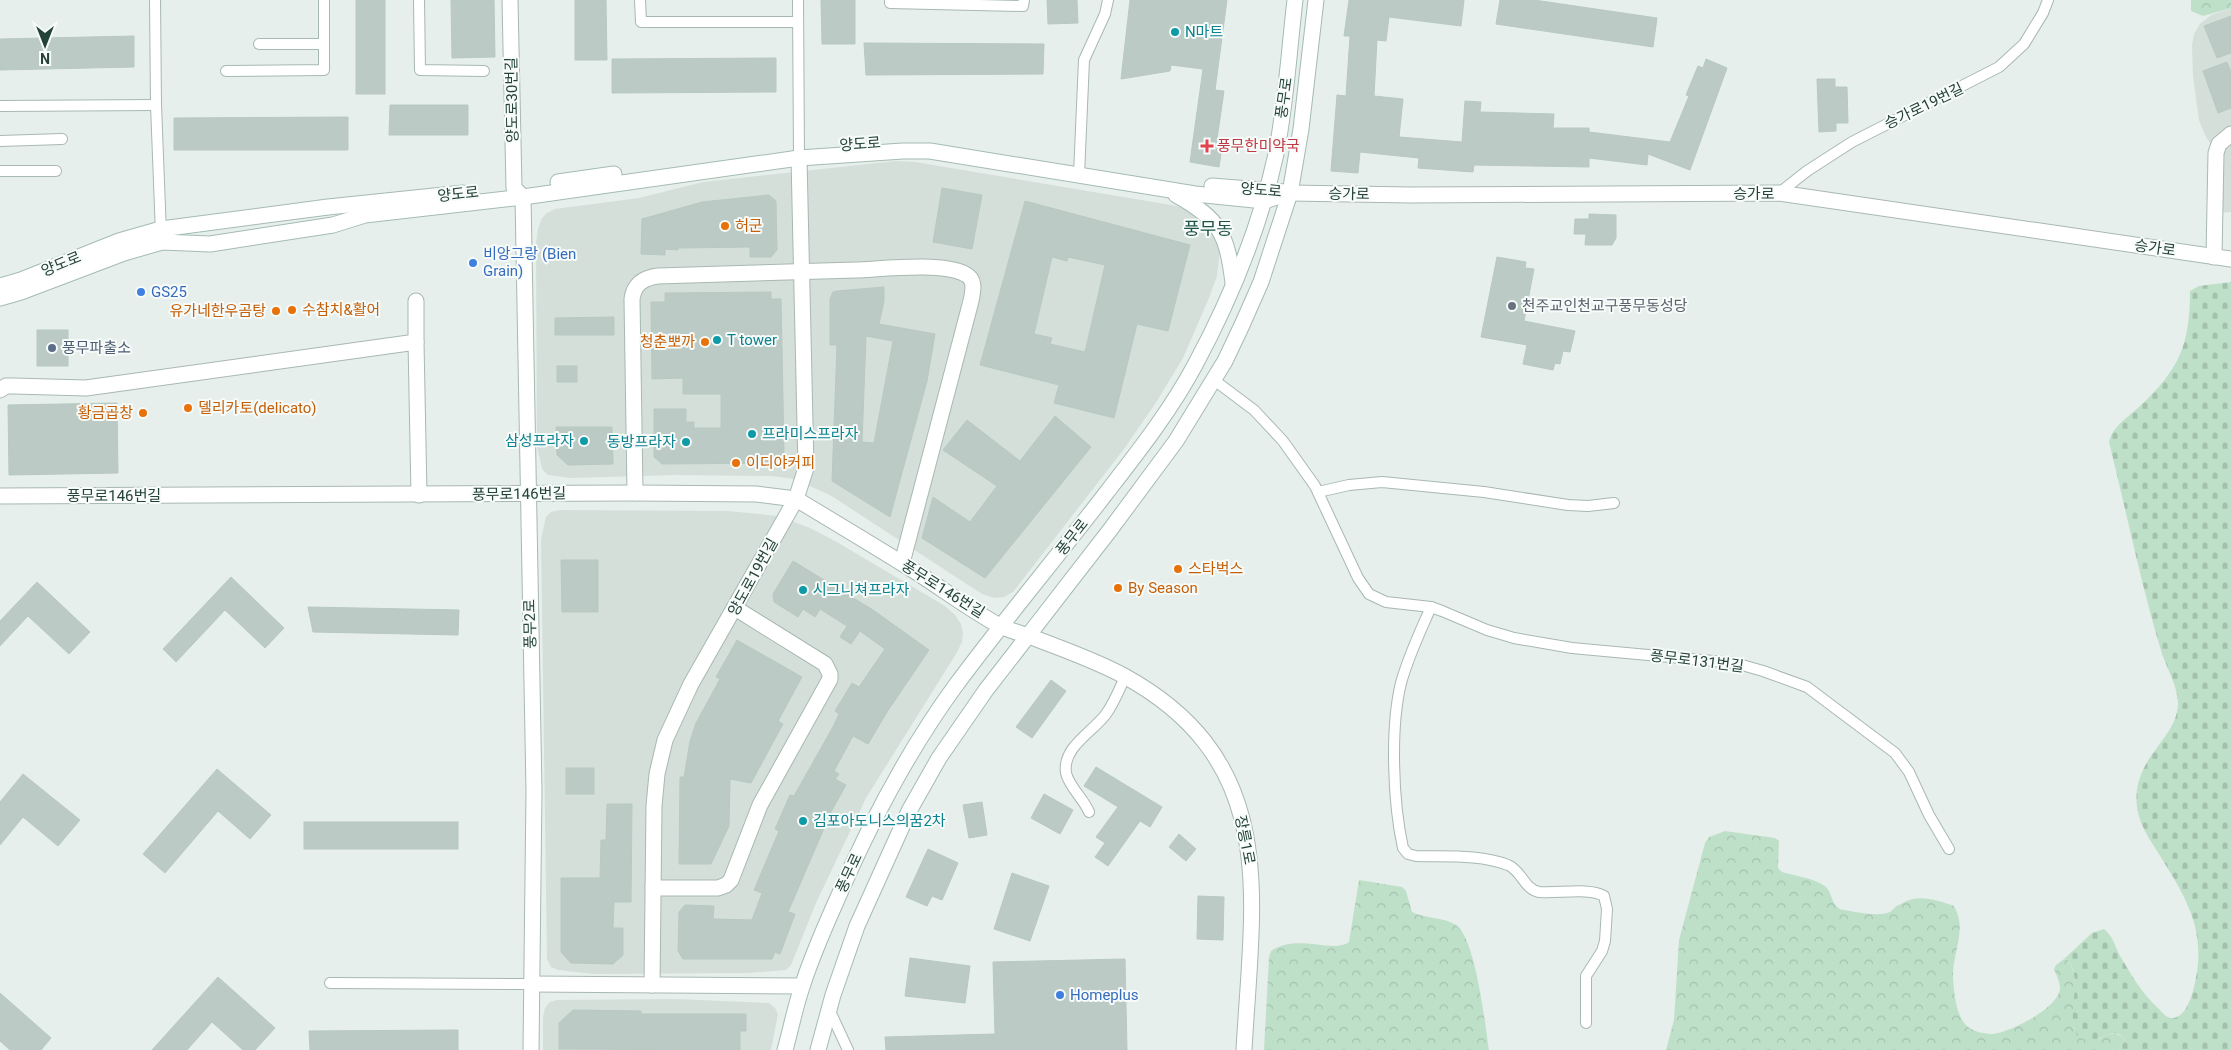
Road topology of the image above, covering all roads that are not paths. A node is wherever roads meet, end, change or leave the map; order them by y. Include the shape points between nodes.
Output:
1 (155, 0) edge
2 (324, 0) edge
3 (419, 0) edge
4 (510, 0) edge
5 (640, 0) edge
6 (798, 0) edge
7 (890, 0) edge
8 (1024, 0) edge
9 (1108, 0) edge
10 (1295, 0) edge
11 (1316, 0) edge
12 (2048, 0) edge
13 (798, 22) junction
14 (259, 44) dead end
15 (324, 44) junction
16 (226, 71) dead end
17 (484, 71) dead end
18 (156, 105) junction
19 (0, 106) edge
20 (2231, 134) edge
21 (62, 139) dead end
22 (0, 141) edge
23 (799, 153) junction
24 (1079, 170) junction
25 (0, 171) edge
26 (56, 171) dead end
27 (1166, 189) junction
28 (518, 193) junction
29 (1290, 193) junction
30 (1779, 194) junction
31 (1266, 195) junction
32 (162, 236) junction
33 (2214, 257) junction
34 (2231, 259) edge
35 (803, 272) junction
36 (1233, 285) junction
37 (0, 286) edge
38 (0, 298) edge
39 (416, 301) dead end
40 (416, 342) junction
41 (1214, 380) junction
42 (0, 390) edge
43 (1318, 492) junction
44 (635, 493) junction
45 (527, 494) junction
46 (419, 495) junction
47 (0, 496) edge
48 (796, 499) junction
49 (1614, 503) dead end
50 (902, 563) junction
51 (1431, 607) junction
52 (735, 608) junction
53 (1001, 626) junction
54 (1027, 635) junction
55 (1125, 677) junction
56 (1090, 812) dead end
57 (1949, 848) dead end
58 (653, 888) junction
59 (330, 983) dead end
60 (532, 984) junction
61 (652, 985) junction
62 (802, 986) junction
63 (829, 1009) junction
64 (1586, 1024) dead end
65 (847, 1049) edge
66 (531, 1050) edge
67 (785, 1050) edge
68 (818, 1050) edge
69 (1244, 1050) edge

1 - 18 lane
2 - 15 lane
3 - 17 lane via 420,70
4 - 28 street, 양도로30번길
5 - 13 lane via 641,22
6 - 13 lane
7 - 8 lane via 890,3 1024,6
9 - 24 lane via 1084,60
10 - 31 street, 풍무로 via 1280,124
11 - 29 street, 풍무로
12 - 30 lane, 승가로19번길 via 2024,44 1998,67 1852,142
13 - 23 lane
14 - 15 lane
15 - 16 lane via 324,70
18 - 19 lane
18 - 32 lane
20 - 33 street via 2219,144 2216,153
21 - 22 lane
23 - 24 street, 양도로 via 930,152
23 - 28 street, 양도로
23 - 35 street, 양도로19번길
24 - 27 street, 양도로
24 - 31 street, 양도로
25 - 26 lane
27 - 31 street, 양도로
27 - 36 street via 1202,210 1221,232 1229,254
28 - 32 street, 양도로 via 328,207
28 - 32 street, 양도로 via 365,215 334,225 210,244
28 - 45 street, 풍무2로
29 - 30 street, 승가로
29 - 31 street, 양도로
29 - 41 street, 풍무로 via 1261,282
30 - 33 street, 승가로
31 - 36 street, 풍무로
32 - 37 street, 양도로 via 119,242
32 - 38 street, 양도로
33 - 34 street, 승가로
35 - 44 street via 658,276 637,285 632,300
35 - 48 street, 양도로19번길 via 806,457 803,481
35 - 50 street via 937,268 966,274 973,284
36 - 53 street, 풍무로 via 1194,366 1167,411
39 - 40 street
40 - 42 street via 86,388 6,386
40 - 46 street
41 - 43 lane, 풍무로131번길 via 1267,422
41 - 54 street, 풍무로 via 1176,440 1110,530
43 - 49 lane via 1382,482 1484,492 1568,505
43 - 51 lane, 풍무로131번길 via 1358,578 1369,594 1386,602
44 - 45 street, 풍무로146번길
44 - 48 street, 풍무로146번길 via 756,494
45 - 46 street, 풍무로146번길
45 - 60 street, 풍무2로 via 534,791
46 - 47 street, 풍무로146번길
48 - 50 street, 풍무로146번길
48 - 52 street, 양도로19번길
50 - 53 street, 풍무로146번길
51 - 57 lane, 풍무로131번길 via 1487,630 1523,639 1572,648 1735,664 1807,687 1896,753
51 - 64 lane via 1405,669 1396,716 1397,792 1403,848 1416,856 1477,859 1508,865 1537,891 1604,896 1607,908 1605,941 1586,976
52 - 58 street, 양도로19번길 via 677,712 660,757 654,806
52 - 58 street via 825,664 830,679 760,805 731,880 718,888
53 - 54 street, 장릉1로
53 - 62 street, 풍무로 via 955,686 893,784 852,865
54 - 55 street, 장릉1로
54 - 63 street, 풍무로 via 939,758 909,811 858,926
55 - 56 lane via 1113,704 1075,747 1066,764 1069,782
55 - 69 street, 장릉1로 via 1159,697 1206,741 1220,763 1242,815 1252,895
58 - 61 street, 양도로19번길
59 - 60 lane
60 - 61 street
60 - 66 street, 풍무2로
61 - 62 street
62 - 67 street, 풍무로
63 - 65 lane
63 - 68 street, 풍무로

